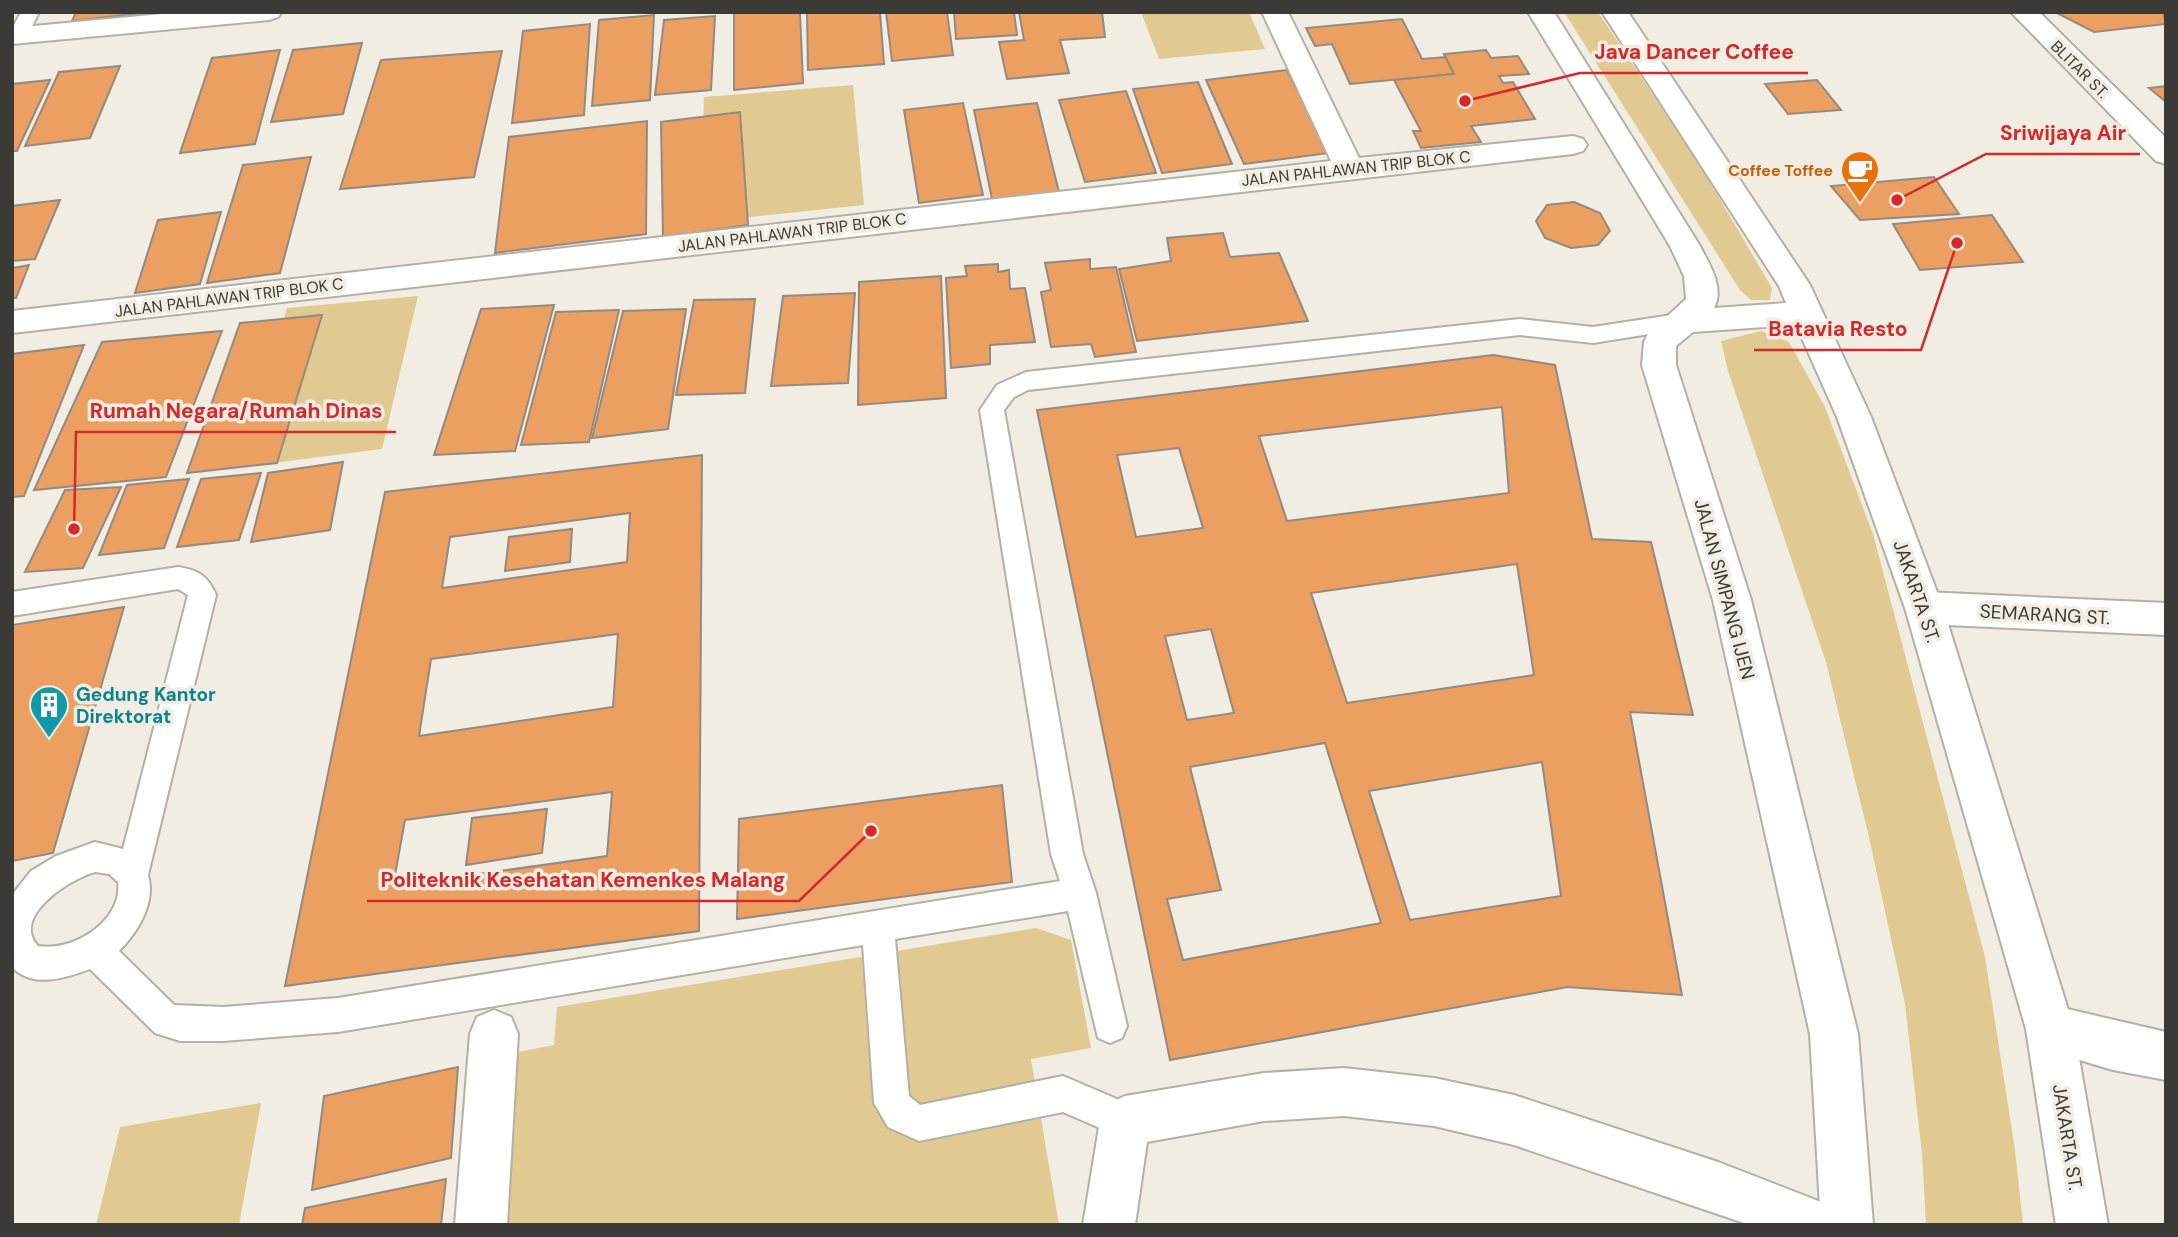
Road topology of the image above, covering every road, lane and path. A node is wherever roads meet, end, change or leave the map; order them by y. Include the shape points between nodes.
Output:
1 (269, 12) edge
2 (1275, 12) edge
3 (1541, 12) edge
4 (1615, 12) edge
5 (2024, 12) edge
6 (21, 28) edge
7 (1573, 145) dead end
8 (2166, 155) edge
9 (1349, 168) junction
10 (1806, 313) junction
11 (1685, 321) junction
12 (12, 322) edge
13 (12, 604) edge
14 (1924, 608) junction
15 (2166, 620) edge
16 (133, 873) junction
17 (1080, 894) junction
18 (878, 928) junction
19 (13, 934) edge
20 (94, 949) junction
21 (1110, 1026) dead end
22 (2050, 1029) junction
23 (494, 1034) dead end
24 (2166, 1056) edge
25 (1125, 1121) junction
26 (481, 1225) edge
27 (1109, 1225) edge
28 (1816, 1225) edge
29 (1847, 1225) edge
30 (2082, 1225) edge

1 - 6 street
2 - 9 street
3 - 11 street, JALAN SIMPANG IJEN via 1700,276 1702,301
4 - 10 street, JAKARTA ST. via 1794,285
5 - 8 street, BLITAR ST.
7 - 9 street, JALAN PAHLAWAN TRIP BLOK C
9 - 12 street, JALAN PAHLAWAN TRIP BLOK C
10 - 11 street
10 - 14 street, JAKARTA ST. via 1854,417
11 - 17 lane via 1594,335 1506,328 1026,381 1003,392 992,410 1067,854
11 - 29 street, JALAN SIMPANG IJEN via 1660,342 1659,365 1732,600 1834,1034
13 - 16 lane via 178,578 200,586 202,595
14 - 15 street, SEMARANG ST.
14 - 22 street, JAKARTA ST.
16 - 19 lane via 125,864 103,858 57,871 27,900
16 - 20 lane via 133,903 124,920
17 - 18 lane
17 - 21 lane
18 - 20 lane via 338,1015 184,1024 166,1021
18 - 25 lane via 892,1103 901,1114 919,1123 1063,1094
19 - 20 lane via 26,957 39,963 75,959
22 - 24 street
22 - 30 street, JAKARTA ST.
23 - 26 street
25 - 27 street
25 - 28 street via 1264,1097 1344,1092 1434,1102 1514,1120 1718,1187

